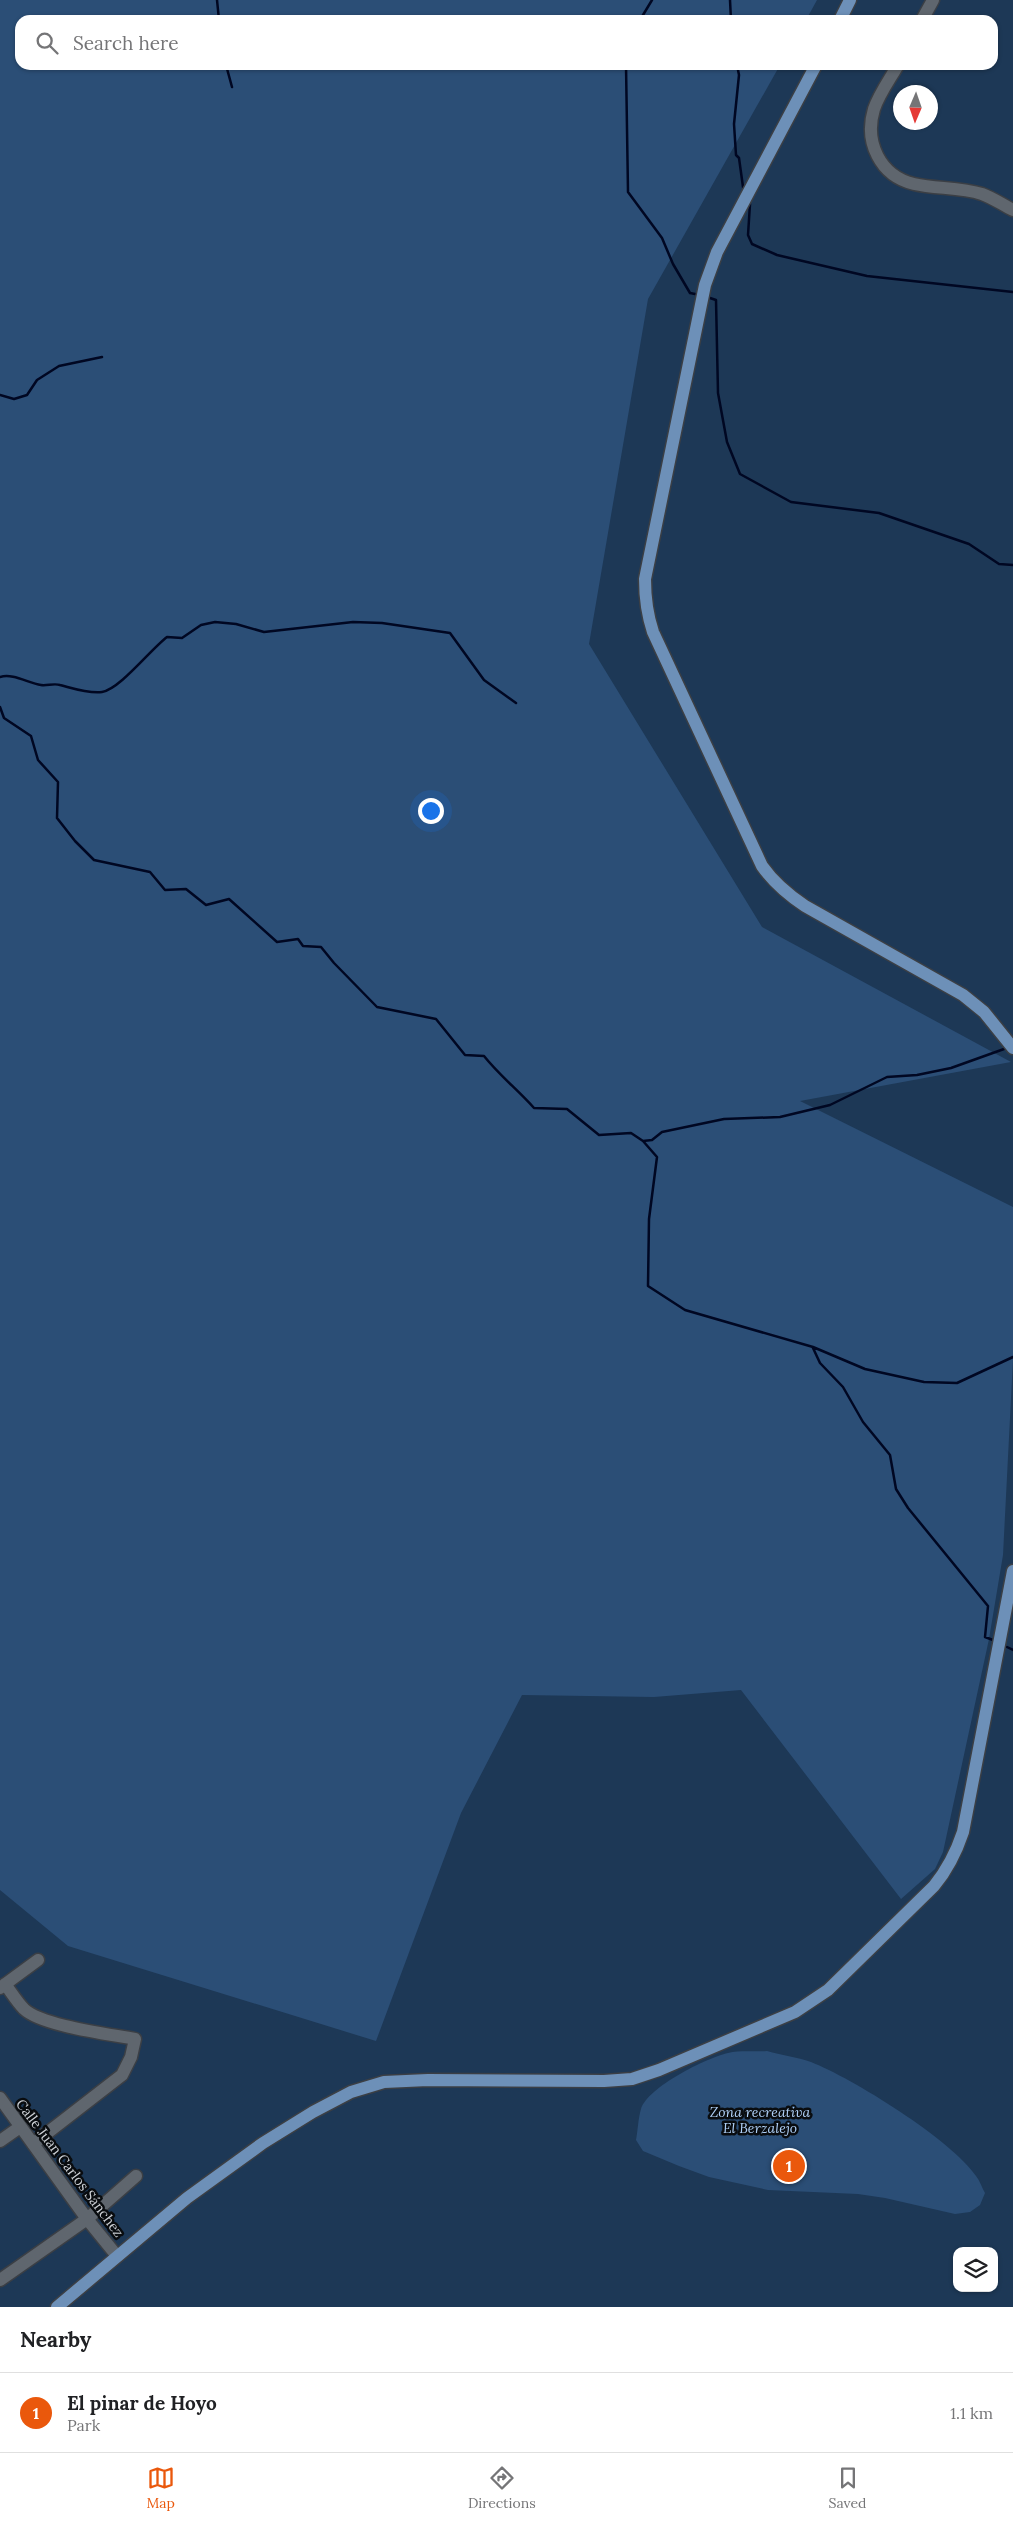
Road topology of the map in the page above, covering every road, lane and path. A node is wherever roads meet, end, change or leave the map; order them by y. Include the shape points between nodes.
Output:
1 (850, 0) edge
2 (932, 0) edge
3 (842, 15) edge
4 (924, 15) edge
5 (813, 70) edge
6 (895, 70) edge
7 (1013, 210) edge
8 (1013, 1048) edge
9 (1013, 1571) edge
10 (38, 1960) dead end
11 (3, 1986) edge
12 (0, 2098) edge
13 (20, 2127) junction
14 (0, 2141) edge
15 (33, 2144) junction
16 (136, 2176) dead end
17 (87, 2219) junction
18 (117, 2256) junction
19 (0, 2280) edge
20 (57, 2307) edge

1 - 3 main road
2 - 4 street
5 - 8 main road via 717,252 705,284 645,579 647,614 762,866 772,880 806,906 964,996 991,1019
6 - 7 street via 872,119 872,145 884,166 897,177 914,184 983,194
9 - 18 main road via 957,1850 944,1875 934,1886 828,1990 795,2012 632,2079 402,2081 384,2082 351,2092 263,2143 187,2198
10 - 11 street
11 - 15 street via 30,2013 62,2024 135,2039 122,2075
12 - 13 street, Calle Juan Carlos Sánchez
13 - 14 street
13 - 15 street, Calle Juan Carlos Sánchez
15 - 17 street, Calle Juan Carlos Sánchez
16 - 17 street
17 - 18 street, Calle Juan Carlos Sánchez
17 - 19 street
18 - 20 main road

